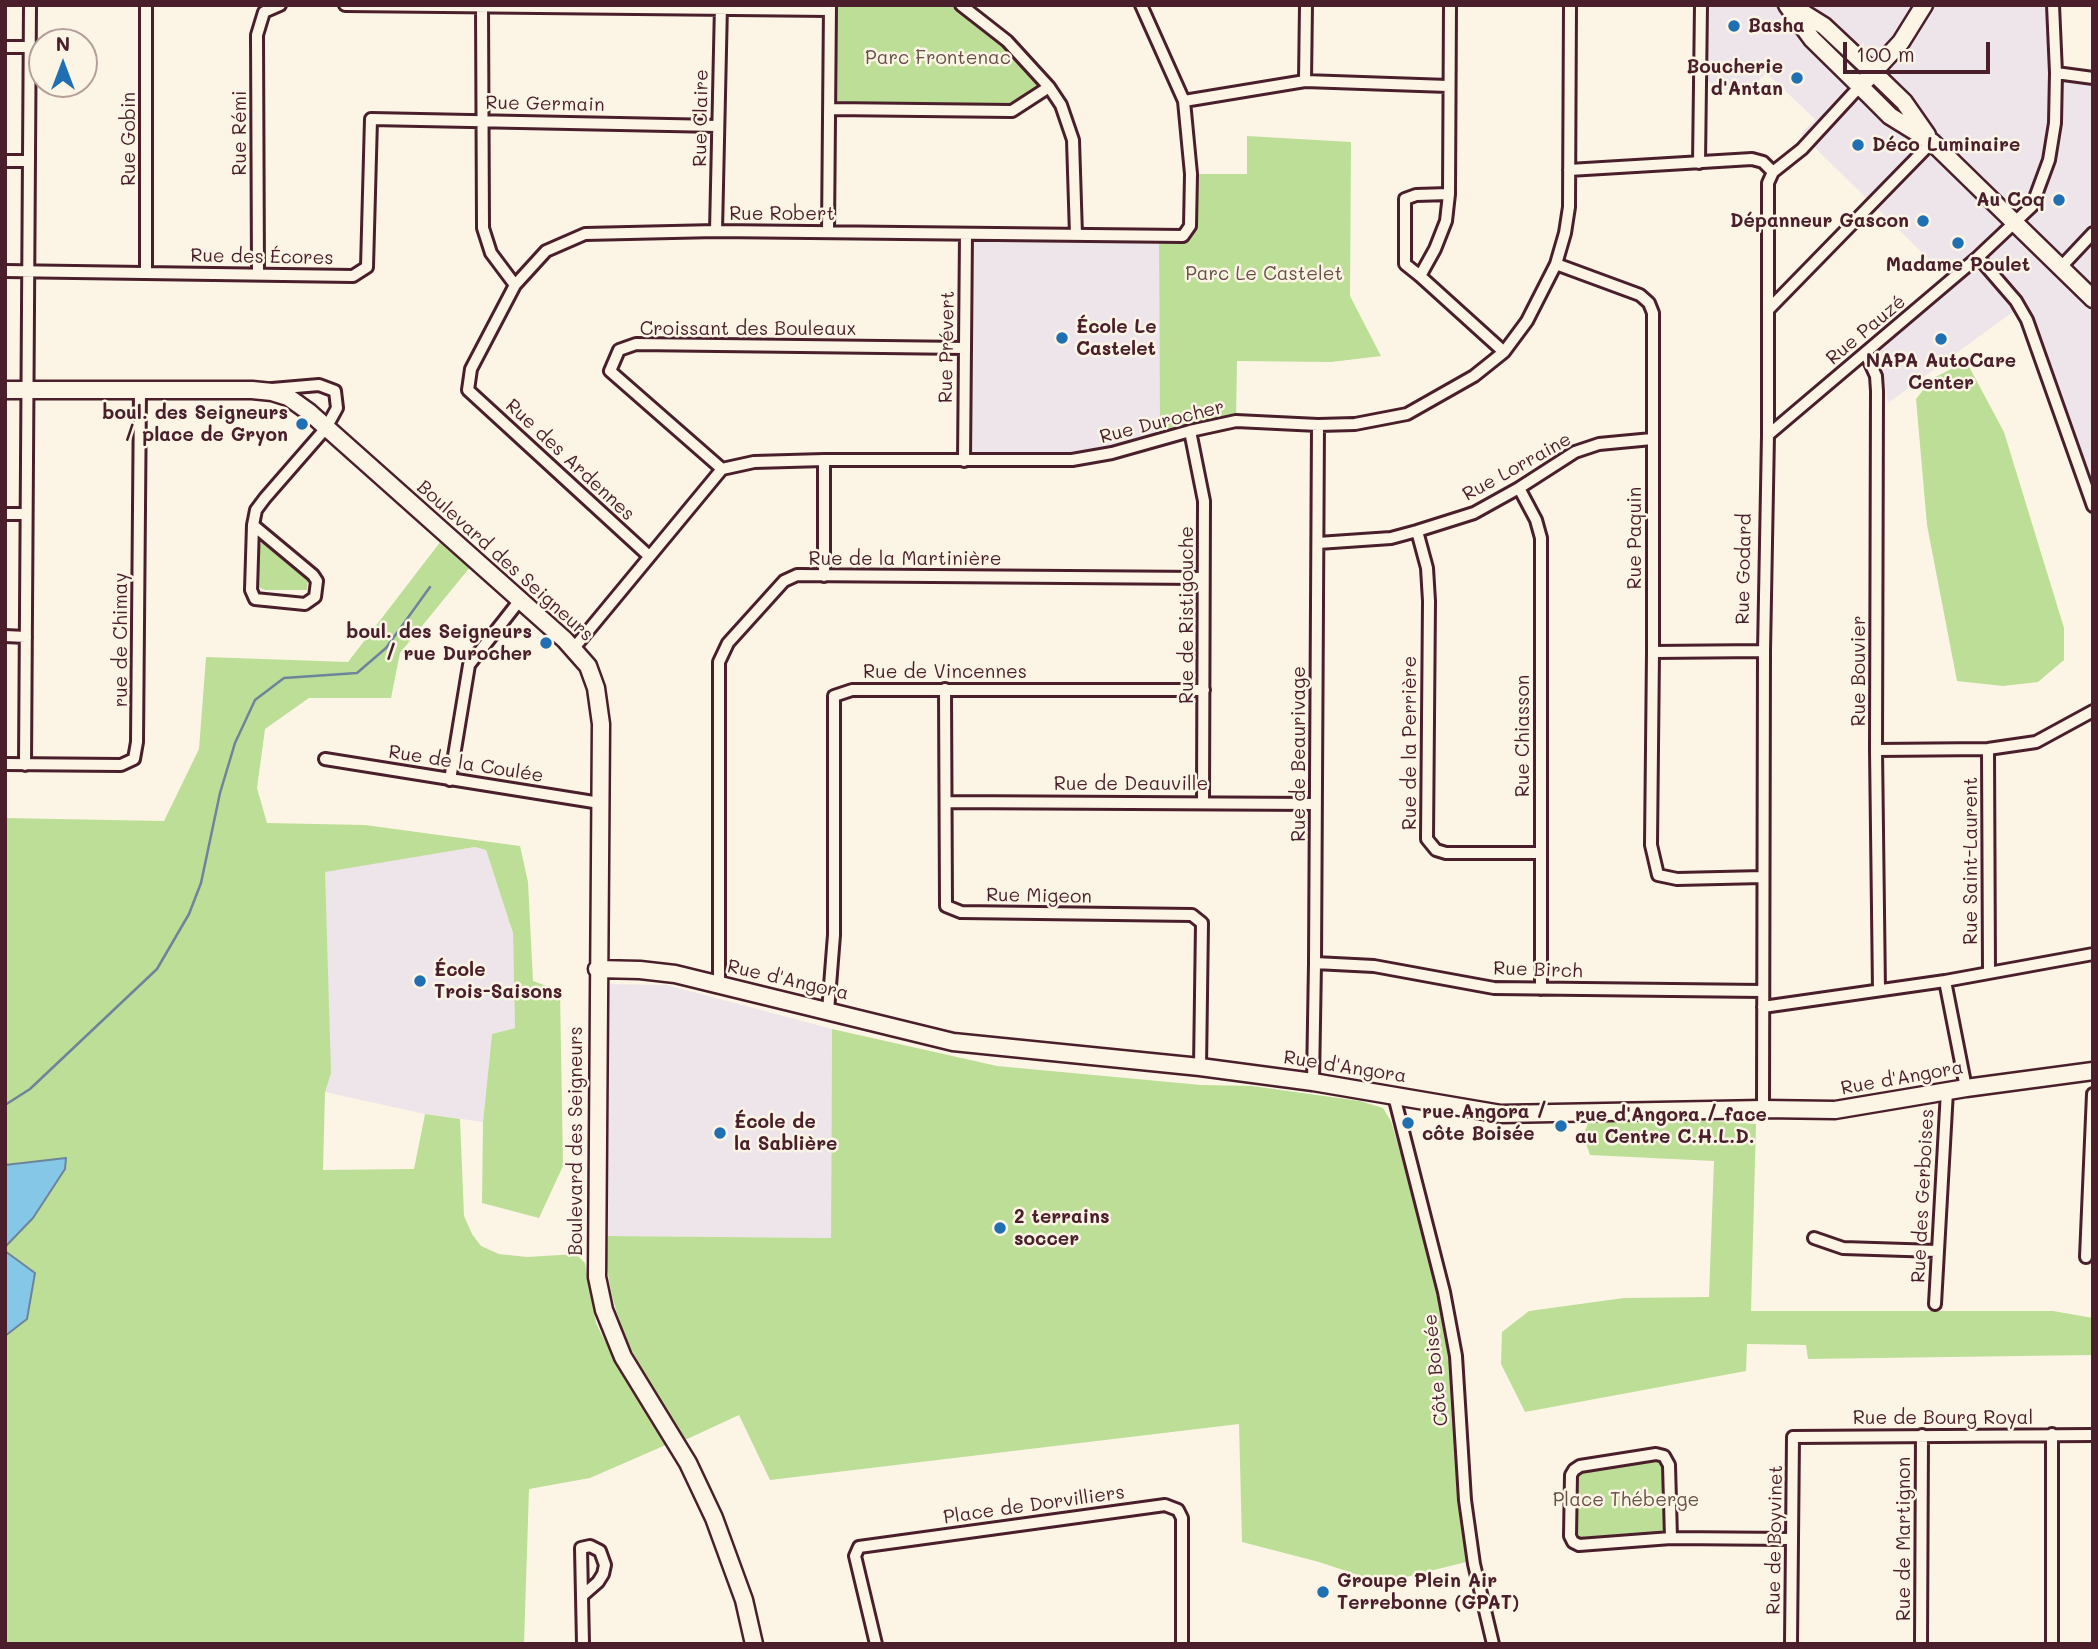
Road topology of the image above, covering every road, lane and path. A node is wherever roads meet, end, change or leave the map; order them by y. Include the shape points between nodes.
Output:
1 (30, 5) edge
2 (146, 5) edge
3 (280, 5) edge
4 (345, 5) edge
5 (961, 5) edge
6 (1141, 5) edge
7 (1306, 5) edge
8 (1450, 5) edge
9 (1570, 5) edge
10 (1701, 5) edge
11 (1789, 5) edge
12 (1924, 5) edge
13 (2053, 5) edge
14 (482, 6) edge
15 (604, 6) edge
16 (721, 7) edge
17 (830, 8) edge
18 (29, 28) edge
19 (5, 47) edge
20 (28, 47) edge
21 (1873, 72) junction
22 (2056, 74) junction
23 (2093, 78) edge
24 (1305, 82) junction
25 (1448, 86) junction
26 (1860, 86) junction
27 (1049, 87) junction
28 (29, 98) edge
29 (1184, 101) junction
30 (831, 110) junction
31 (371, 119) joint
32 (481, 120) junction
33 (718, 126) junction
34 (1932, 142) junction
35 (5, 161) edge
36 (28, 161) junction
37 (1699, 163) junction
38 (1569, 170) junction
39 (1773, 172) junction
40 (1448, 194) junction
41 (2015, 222) junction
42 (716, 232) junction
43 (828, 232) junction
44 (2093, 233) edge
45 (966, 234) junction
46 (1076, 235) junction
47 (1978, 257) junction
48 (1556, 264) junction
49 (2061, 267) junction
50 (5, 271) edge
51 (29, 271) junction
52 (146, 272) junction
53 (258, 273) junction
54 (1420, 276) junction
55 (515, 285) junction
56 (2093, 299) edge
57 (1768, 310) junction
58 (965, 348) junction
59 (1504, 352) junction
60 (1866, 354) junction
61 (5, 390) edge
62 (27, 390) junction
63 (252, 390) junction
64 (468, 390) joint
65 (140, 391) junction
66 (1318, 425) junction
67 (326, 428) junction
68 (1190, 430) junction
69 (1768, 435) junction
70 (1652, 439) junction
71 (824, 460) junction
72 (964, 461) junction
73 (722, 469) junction
74 (1518, 488) junction
75 (2093, 506) edge
76 (5, 514) edge
77 (26, 514) junction
78 (253, 525) junction
79 (1417, 531) junction
80 (1318, 543) junction
81 (649, 556) junction
82 (824, 576) junction
83 (1203, 578) junction
84 (520, 600) junction
85 (5, 636) edge
86 (26, 637) junction
87 (574, 648) junction
88 (1653, 652) junction
89 (1764, 652) junction
90 (945, 690) junction
91 (1205, 690) junction
92 (2093, 711) edge
93 (1988, 749) junction
94 (1876, 750) junction
95 (326, 759) dead end
96 (5, 764) edge
97 (25, 765) junction
98 (450, 780) junction
99 (946, 802) junction
100 (1203, 802) junction
101 (600, 803) junction
102 (1316, 804) junction
103 (1540, 853) junction
104 (1763, 877) junction
105 (2093, 954) edge
106 (1315, 963) junction
107 (597, 969) junction
108 (1989, 972) junction
109 (1945, 981) junction
110 (719, 985) junction
111 (1541, 989) junction
112 (1879, 990) junction
113 (1762, 991) junction
114 (1763, 1007) junction
115 (828, 1011) junction
116 (1200, 1068) junction
117 (2093, 1070) edge
118 (1313, 1082) junction
119 (1966, 1088) junction
120 (1947, 1091) junction
121 (2093, 1094) edge
122 (1394, 1096) junction
123 (1763, 1109) junction
124 (1814, 1238) dead end
125 (1937, 1251) junction
126 (2086, 1258) dead end
127 (1935, 1304) dead end
128 (2052, 1434) junction
129 (1922, 1435) junction
130 (2093, 1435) edge
131 (1793, 1437) joint
132 (1671, 1538) junction
133 (1791, 1539) junction
134 (582, 1596) dead end
135 (583, 1644) edge
136 (754, 1644) edge
137 (876, 1644) edge
138 (1181, 1644) edge
139 (1493, 1644) edge
140 (1791, 1644) edge
141 (1921, 1644) edge
142 (2052, 1644) edge

1 - 18 street
2 - 52 street, Rue Gobin
3 - 53 street, Rue Rémi via 264,12 257,35
4 - 14 street
5 - 27 street via 1007,41
6 - 29 street
7 - 24 street
8 - 25 street
9 - 38 street, Rue Durocher
10 - 37 street
11 - 21 street via 1824,26
11 - 26 street via 1812,39
12 - 21 street via 1901,42
13 - 22 street, Rue Pauzé
14 - 15 street
14 - 32 street
15 - 16 street
16 - 17 street
16 - 33 street, Rue Claire
17 - 30 street
19 - 20 street
21 - 26 street
21 - 34 street via 1904,102
22 - 23 street
22 - 41 street, Rue Pauzé via 2049,160 2033,204
24 - 25 street
24 - 29 street
25 - 40 street
26 - 34 street via 1891,116
26 - 39 street via 1802,149
27 - 30 street via 1012,111
27 - 46 street via 1061,105 1073,140
28 - 36 street
29 - 46 street, Rue Robert via 1191,174 1190,226 1183,236
30 - 43 street
31 - 32 street, Rue Germain
31 - 53 street, Rue des Écores via 367,267 353,276
32 - 33 street, Rue Germain
32 - 55 street via 483,228 491,253
33 - 42 street, Rue Claire
34 - 41 street
34 - 57 street
35 - 36 street
36 - 51 street
37 - 38 street
37 - 39 street via 1752,159
38 - 48 street, Rue Durocher via 1565,233
39 - 57 street, Rue Godard via 1768,183
40 - 54 street via 1446,221
40 - 54 street via 1405,199 1405,264
41 - 47 street, Rue Pauzé
41 - 49 street
42 - 43 street, Rue Robert
42 - 55 street, Rue Robert via 585,234 546,251
43 - 45 street, Rue Robert
44 - 49 street
45 - 46 street, Rue Robert
45 - 58 street, Rue Prévert
47 - 60 street, Rue Pauzé
47 - 75 street via 2028,320
48 - 59 street, Rue Durocher via 1527,321
48 - 70 street, Rue Paquin via 1640,295 1649,303 1653,313
49 - 56 street
50 - 51 street, Rue des Écores
51 - 52 street, Rue des Écores
51 - 62 street
52 - 53 street, Rue des Écores
54 - 59 street
55 - 64 street, Rue Robert via 471,369
57 - 69 street, Rue Godard
58 - 72 street, Rue Prévert
58 - 73 street, Croissant des Bouleaux via 635,344 619,350 610,372
59 - 66 street, Rue Durocher via 1474,376 1407,414 1355,424
60 - 69 street, Rue Pauzé
60 - 94 street, Rue Bouvier via 1877,391
61 - 62 street, Boulevard des Seigneurs
62 - 65 street, Boulevard des Seigneurs
62 - 77 street
63 - 65 street, Boulevard des Seigneurs
63 - 67 street, Boulevard des Seigneurs via 288,397
63 - 67 street, Boulevard des Seigneurs via 319,385 335,391 337,408
64 - 81 street, Rue des Ardennes
65 - 97 street, rue de Chimay via 134,760 121,765
66 - 68 street, Rue Durocher via 1236,421
66 - 80 street, Rue de Beaurivage
67 - 78 street via 265,498
67 - 84 street, Boulevard des Seigneurs
68 - 72 street, Rue Durocher via 1072,460
68 - 83 street, Rue de Ristigouche via 1204,501
69 - 89 street, Rue Godard
70 - 74 street, Rue Lorraine via 1599,444 1575,452
70 - 88 street, Rue Paquin
71 - 72 street, Rue Durocher
71 - 73 street, Rue Durocher via 754,462
71 - 82 street
73 - 81 street
74 - 79 street, Rue Lorraine via 1474,513
74 - 103 street, Rue Chiasson via 1541,538
76 - 77 street
77 - 86 street
78 - 78 street via 251,590 255,600 305,604 315,597 313,575
79 - 80 street, Rue Lorraine via 1391,538
79 - 103 street, Rue de la Perrière via 1427,568 1429,601 1427,839 1436,850 1447,853
80 - 102 street, Rue de Beaurivage
81 - 87 street
82 - 83 street, Rue de la Martinière
82 - 110 street, Rue de la Martinière via 797,575 784,581 728,643 719,662
83 - 91 street, Rue de Ristigouche
84 - 87 street, Boulevard des Seigneurs
84 - 98 street via 469,665
85 - 86 street
86 - 97 street
87 - 101 street, Boulevard des Seigneurs via 588,666 596,688 601,724
88 - 89 street
88 - 104 street, Rue Paquin via 1651,845 1658,875 1676,879
89 - 104 street, Rue Godard
90 - 91 street, Rue de Vincennes
90 - 99 street, Rue Migeon
90 - 115 street, Rue de Vincennes via 852,690 834,696 834,935
91 - 100 street, Rue de Ristigouche
92 - 93 street via 2036,742
93 - 94 street
93 - 108 street, Rue Saint-Laurent
94 - 112 street, Rue Bouvier
95 - 98 street, Rue de la Coulée
96 - 97 street, rue de Chimay
98 - 101 street, Rue de la Coulée
99 - 100 street, Rue de Deauville
99 - 116 street, Rue Migeon via 946,906 961,912 1192,915 1202,923
100 - 102 street, Rue de Deauville
101 - 107 street, Boulevard des Seigneurs
102 - 106 street, Rue de Beaurivage
103 - 111 street, Rue Chiasson
104 - 113 street, Rue Godard
105 - 108 street
106 - 111 street, Rue Birch via 1374,966 1494,988
106 - 118 street, Rue de Beaurivage
107 - 110 street, Rue d'Angora via 652,971
107 - 136 street, Boulevard des Seigneurs via 597,1277 604,1310 623,1357 688,1463 715,1518
108 - 109 street
109 - 112 street
109 - 119 street
110 - 115 street, Rue d'Angora
111 - 113 street, Rue Birch
112 - 114 street
113 - 114 street, Rue Godard
114 - 123 street, Rue Godard
115 - 116 street, Rue d'Angora via 953,1042
116 - 118 street, Rue d'Angora
117 - 119 street, Rue d'Angora
118 - 122 street, Rue d'Angora
119 - 120 street, Rue d'Angora
120 - 123 street, Rue d'Angora via 1835,1110
120 - 125 street, Rue des Gerboises
121 - 126 street
122 - 123 street, Rue d'Angora via 1525,1115
122 - 139 street, Côte Boisée via 1456,1356 1465,1500
124 - 125 street via 1843,1248
125 - 127 street, Rue des Gerboises
128 - 129 street, Rue de Bourg Royal
128 - 130 street, Rue de Bourg Royal
128 - 142 street
129 - 131 street, Rue de Bourg Royal
129 - 141 street, Rue de Martignon
131 - 133 street, Rue de Boyvinet
132 - 132 street via 1573,1542 1574,1470 1664,1456
132 - 133 street
133 - 140 street, Rue de Boyvinet
134 - 135 street
137 - 138 street, Place de Dorvilliers via 855,1556 859,1547 1165,1505 1178,1510 1182,1518

